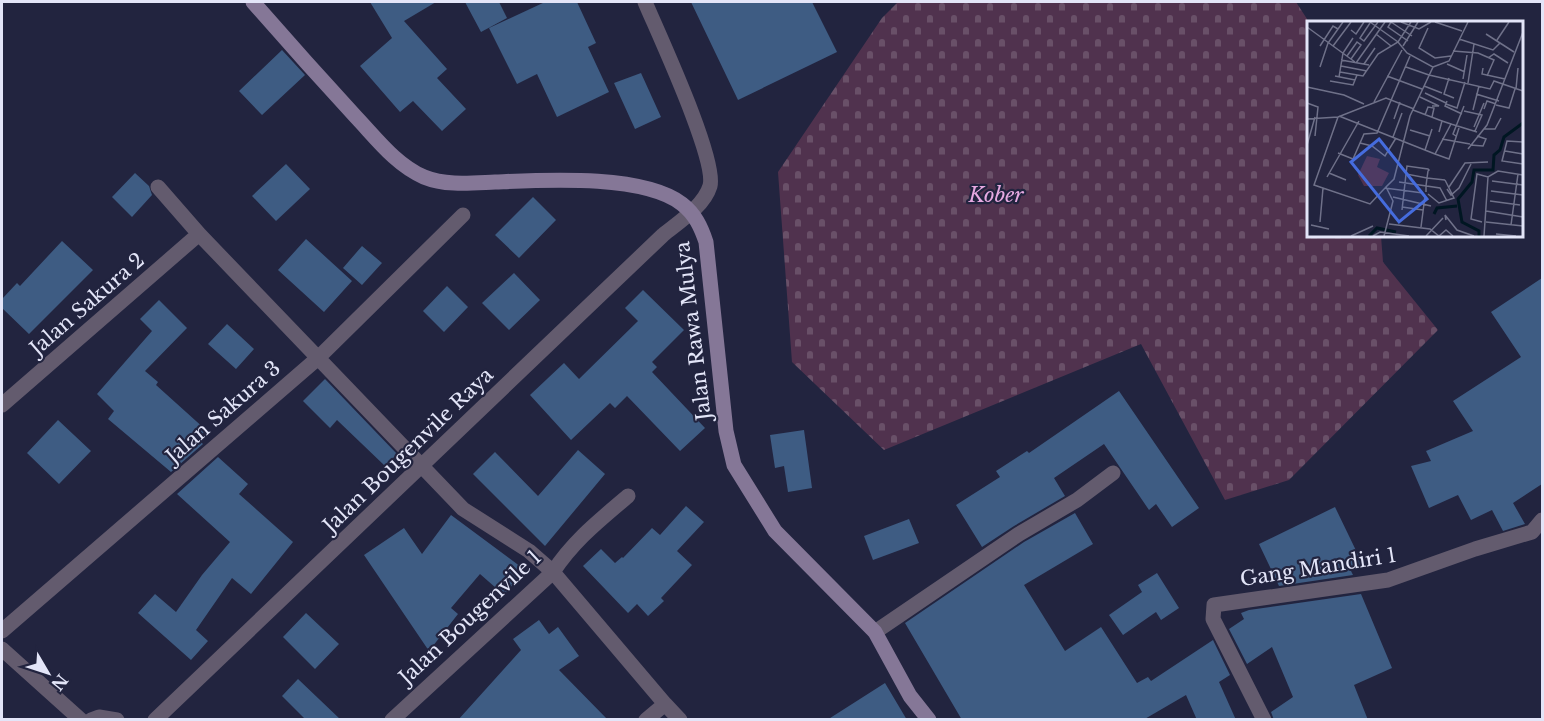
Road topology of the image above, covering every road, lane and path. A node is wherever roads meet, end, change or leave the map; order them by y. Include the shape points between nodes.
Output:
1 (253, 2) edge
2 (645, 2) edge
3 (158, 187) dead end
4 (691, 212) junction
5 (463, 215) dead end
6 (199, 234) junction
7 (318, 358) junction
8 (2, 405) edge
9 (421, 466) junction
10 (1113, 473) dead end
11 (628, 496) dead end
12 (1542, 520) edge
13 (553, 572) junction
14 (2, 631) edge
15 (875, 632) junction
16 (2, 649) edge
17 (665, 704) junction
18 (81, 720) edge
19 (91, 720) edge
20 (117, 720) edge
21 (155, 720) edge
22 (392, 720) edge
23 (646, 720) edge
24 (680, 720) edge
25 (929, 720) edge
26 (1264, 720) edge

1 - 4 main road, Jalan Rawa Mulya via 396,160 423,177 462,183 602,182 656,191
2 - 4 street, Jalan Bougenvile Raya via 709,161 711,183
3 - 6 street
4 - 9 street, Jalan Bougenvile Raya
4 - 15 main road, Jalan Rawa Mulya via 706,242 726,430 734,465 775,531
5 - 7 street, Jalan Sakura 3
6 - 7 street
6 - 8 street, Jalan Sakura 2
7 - 9 street
7 - 14 street, Jalan Sakura 3
9 - 13 street via 463,509 529,551
9 - 21 street, Jalan Bougenvile Raya
10 - 15 street
11 - 13 street, Jalan Bougenvile 1 via 567,551
12 - 26 street, Gang Mandiri 1 via 1532,532 1388,580 1214,605 1213,619
13 - 17 street
13 - 22 street, Jalan Bougenvile 1
15 - 25 main road, Jalan Rawa Mulya via 910,696
16 - 18 street
17 - 23 street
17 - 24 street
19 - 20 street

